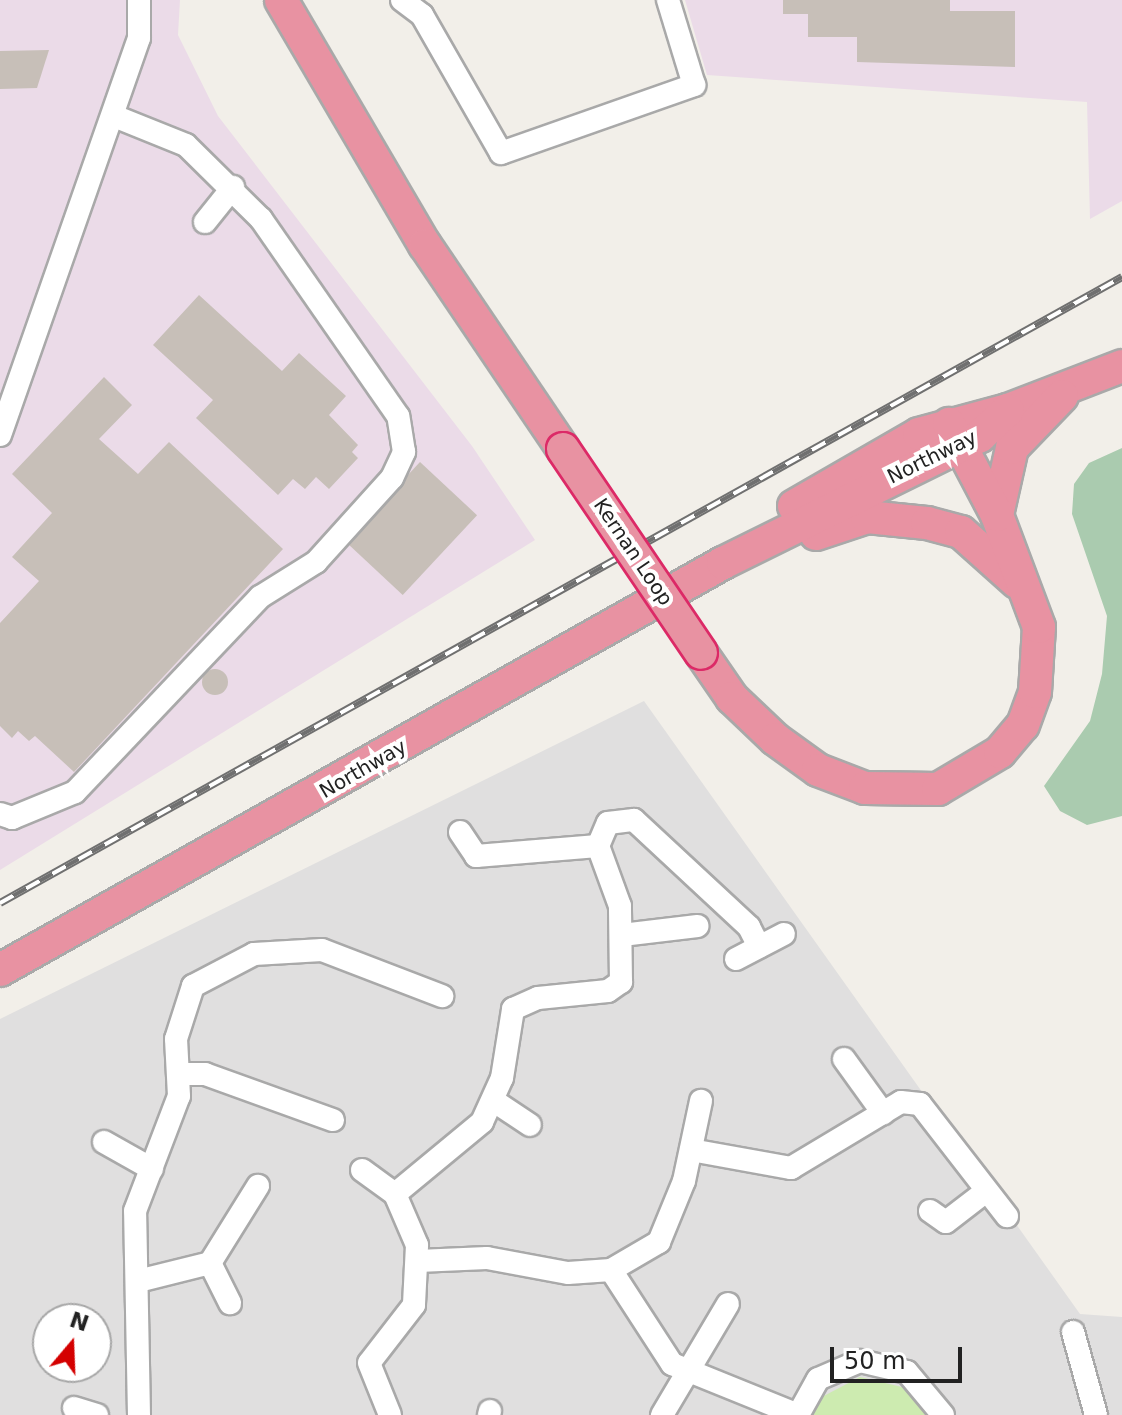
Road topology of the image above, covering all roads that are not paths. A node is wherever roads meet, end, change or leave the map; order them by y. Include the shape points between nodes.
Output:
1 (139, 0) edge
2 (281, 0) edge
3 (402, 0) edge
4 (668, 0) edge
5 (114, 116) junction
6 (233, 187) junction
7 (205, 222) dead end
8 (1122, 366) edge
9 (1070, 388) junction
10 (954, 434) junction
11 (0, 435) edge
12 (997, 515) junction
13 (723, 563) junction
14 (1031, 596) junction
15 (0, 814) edge
16 (460, 832) dead end
17 (598, 846) junction
18 (697, 926) dead end
19 (784, 934) dead end
20 (622, 935) junction
21 (759, 947) junction
22 (736, 959) dead end
23 (0, 970) edge
24 (442, 996) dead end
25 (844, 1059) dead end
26 (182, 1074) junction
27 (494, 1101) junction
28 (701, 1101) dead end
29 (883, 1113) junction
30 (333, 1120) dead end
31 (534, 1126) dead end
32 (104, 1142) dead end
33 (691, 1150) junction
34 (152, 1169) junction
35 (362, 1170) dead end
36 (258, 1186) dead end
37 (985, 1192) junction
38 (395, 1194) junction
39 (930, 1211) dead end
40 (1007, 1216) dead end
41 (418, 1261) junction
42 (210, 1263) junction
43 (611, 1270) junction
44 (138, 1281) junction
45 (230, 1303) dead end
46 (728, 1304) dead end
47 (1073, 1332) dead end
48 (686, 1373) junction
49 (74, 1408) dead end
50 (97, 1415) edge
51 (139, 1415) edge
52 (390, 1415) edge
53 (662, 1415) edge
54 (798, 1415) edge
55 (943, 1415) edge
56 (1096, 1415) edge

1 - 5 street via 139,38
2 - 14 highway, Kernan Loop, bridge via 425,245 732,698 818,770 865,788 938,789 969,776 1023,725 1040,656
3 - 4 street via 422,15 501,153 694,85
5 - 6 street via 186,145
5 - 11 street
6 - 7 street
6 - 15 street via 398,416 404,452 392,478 316,562 260,597 75,792 12,818
8 - 9 highway, Northway
9 - 10 highway, Northway
9 - 12 highway via 1012,448
10 - 12 highway, Kernan Loop
10 - 13 highway, Northway
10 - 13 highway, Northway via 769,526
12 - 14 highway, Kernan Loop
13 - 14 highway via 867,517 896,516 961,532
13 - 23 highway, Northway
16 - 17 street via 476,856
17 - 20 street via 620,906
17 - 21 street via 608,823 634,820 749,927
18 - 20 street
19 - 21 street
20 - 27 street via 621,982 608,991 538,998 513,1009
21 - 22 street
24 - 26 street via 322,950 254,954 193,986 176,1039
25 - 29 street
26 - 30 street via 205,1074
26 - 34 street
27 - 31 street
27 - 38 street via 482,1122
28 - 33 street
29 - 33 street via 791,1168
29 - 37 street via 901,1102 920,1104
32 - 34 street
33 - 43 street via 659,1242
34 - 44 street via 135,1211
35 - 38 street
36 - 42 street
37 - 39 street via 946,1222
37 - 40 street
38 - 41 street
41 - 43 street via 487,1258 568,1273
41 - 52 street via 414,1305 369,1363
42 - 44 street
42 - 45 street
43 - 48 street via 654,1343
44 - 51 street
46 - 48 street
47 - 56 street
48 - 53 street
48 - 54 street
49 - 50 street
54 - 55 street via 818,1379 860,1361 907,1372

